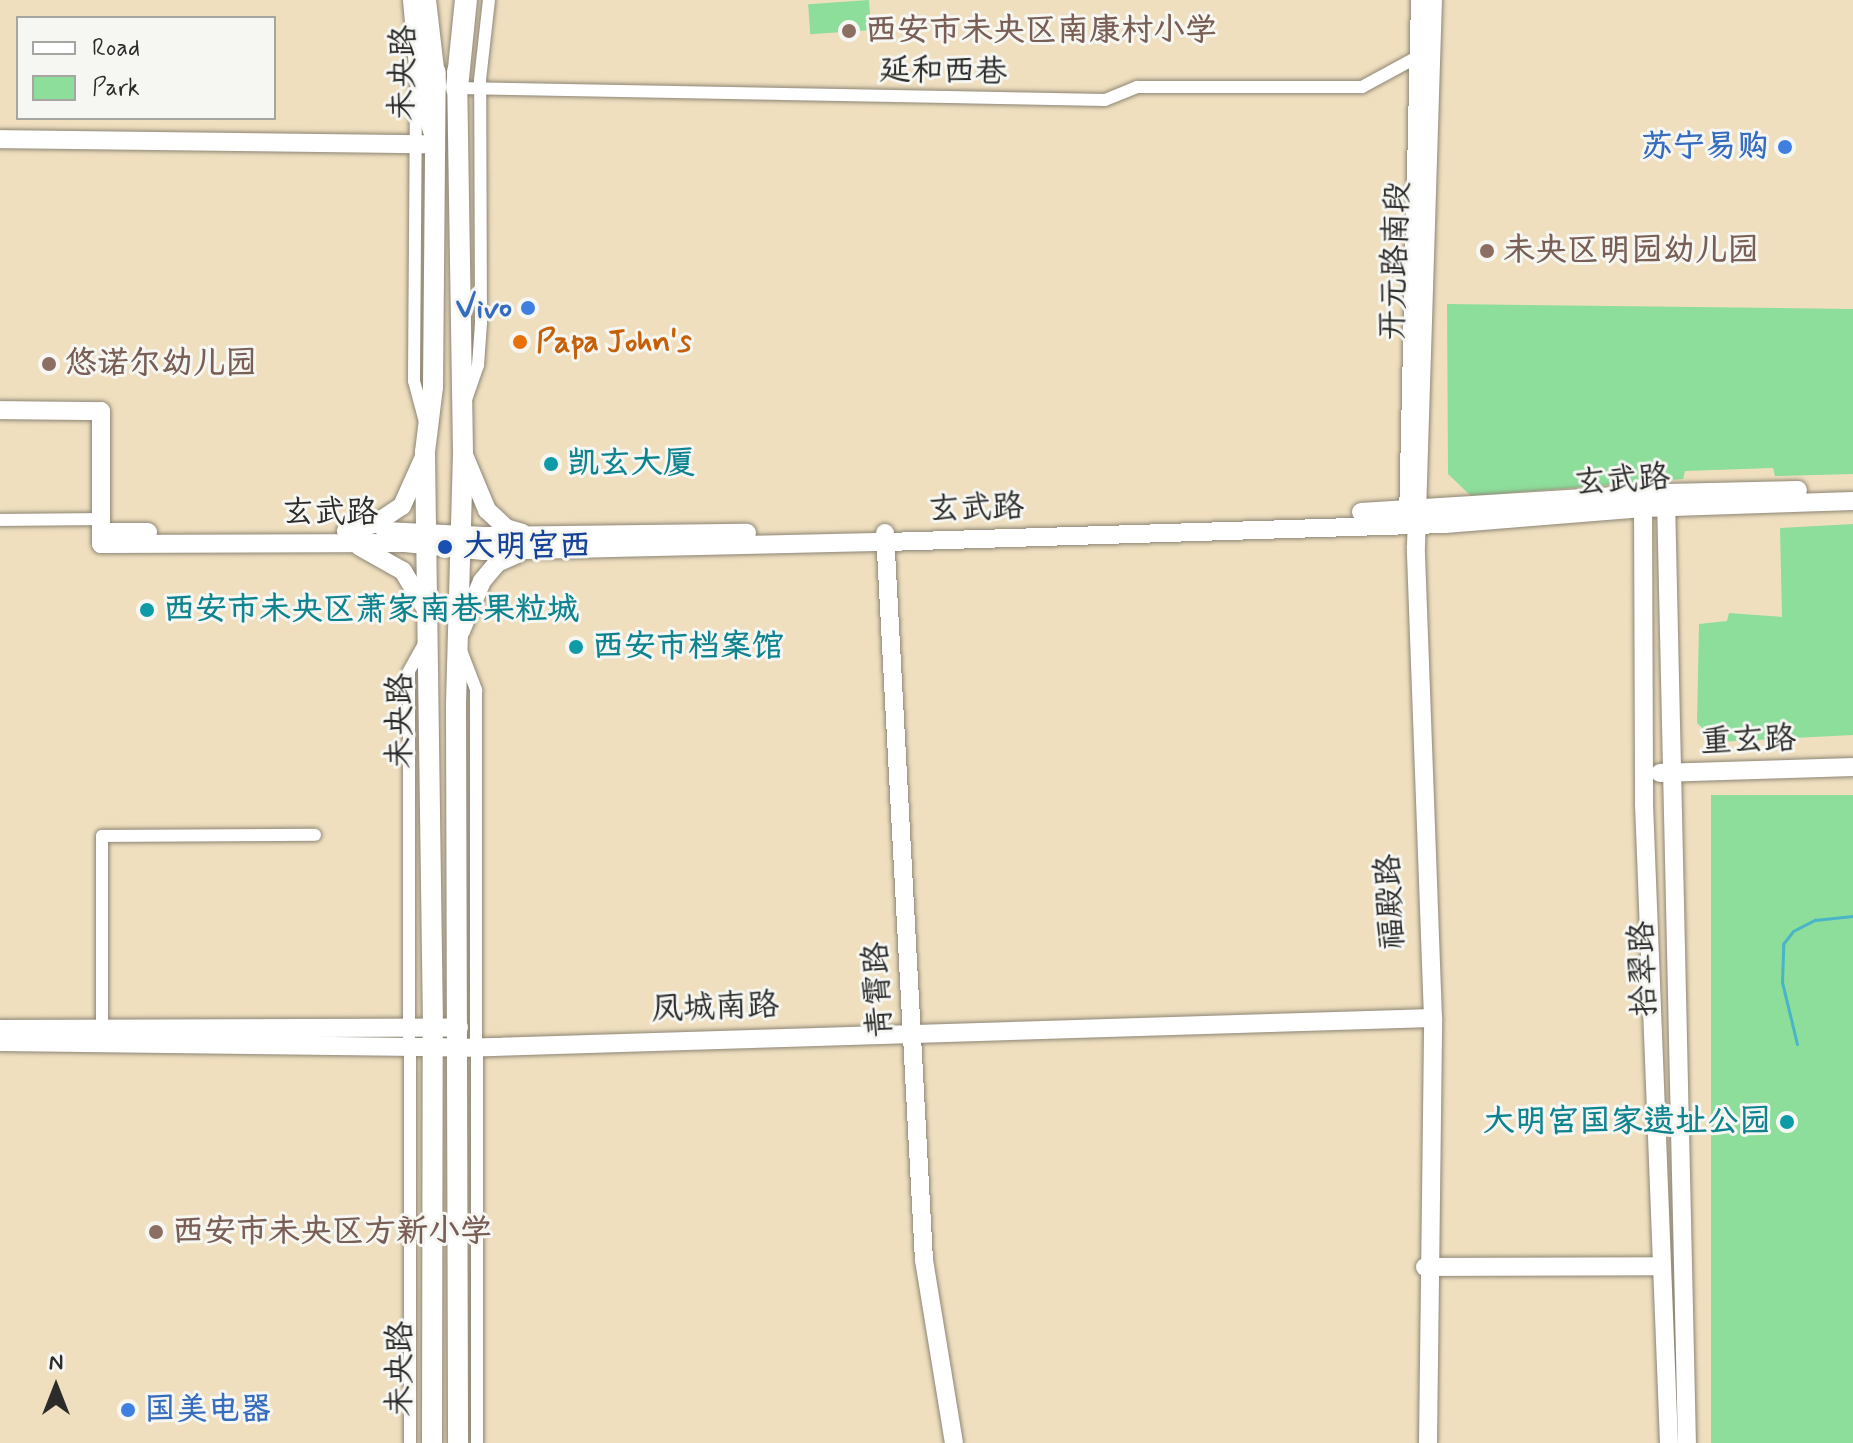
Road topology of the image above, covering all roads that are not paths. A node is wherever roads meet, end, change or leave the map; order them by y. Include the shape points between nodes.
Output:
1 (412, 0) edge
2 (425, 0) edge
3 (436, 0) edge
4 (455, 0) edge
5 (466, 0) edge
6 (477, 0) edge
7 (489, 0) edge
8 (1420, 0) edge
9 (1433, 0) edge
10 (1419, 56) junction
11 (459, 87) junction
12 (0, 139) edge
13 (426, 140) junction
14 (433, 218) junction
15 (456, 232) junction
16 (414, 247) junction
17 (480, 267) junction
18 (0, 410) edge
19 (463, 412) junction
20 (427, 428) junction
21 (425, 452) junction
22 (463, 453) junction
23 (1853, 489) edge
24 (1666, 500) junction
25 (1853, 501) edge
26 (1643, 502) junction
27 (1413, 516) junction
28 (0, 520) edge
29 (101, 532) junction
30 (344, 537) junction
31 (886, 537) junction
32 (428, 540) junction
33 (540, 542) junction
34 (459, 543) junction
35 (430, 626) junction
36 (460, 641) junction
37 (1853, 767) edge
38 (1645, 773) junction
39 (1668, 773) junction
40 (315, 835) dead end
41 (1430, 1018) junction
42 (459, 1027) junction
43 (0, 1029) edge
44 (102, 1029) junction
45 (911, 1031) junction
46 (432, 1035) junction
47 (410, 1036) junction
48 (0, 1042) edge
49 (470, 1047) junction
50 (1660, 1266) junction
51 (1429, 1270) junction
52 (410, 1443) edge
53 (432, 1443) edge
54 (458, 1443) edge
55 (477, 1443) edge
56 (954, 1443) edge
57 (1428, 1443) edge
58 (1669, 1443) edge
59 (1687, 1443) edge

1 - 13 street
2 - 11 highway
3 - 11 main road, 未央路
4 - 11 main road, 未央路
5 - 11 highway
6 - 11 street
7 - 11 street
8 - 10 street, 开元路南段
9 - 27 street, 开元路南段
10 - 11 street, 延和西巷 via 1362,87 1137,87 1105,100
10 - 27 street, 开元路南段
11 - 13 main road, 未央路
11 - 15 main road, 未央路
11 - 17 street
12 - 13 street
13 - 14 main road, 未央路
13 - 16 street
14 - 16 street
14 - 20 main road, 未央路 via 433,387
15 - 17 street
15 - 19 main road, 未央路
16 - 20 street via 414,381
17 - 19 street via 478,365
18 - 29 street via 101,411
19 - 22 main road, 未央路
20 - 21 main road, 未央路
21 - 30 street via 402,506
21 - 32 main road, 未央路
22 - 33 street via 480,499 495,520
22 - 34 main road, 未央路
23 - 24 street, 玄武路
24 - 25 street, 玄武路
24 - 26 street, 玄武路
24 - 39 street, 拾翠路
26 - 27 street, 玄武路
26 - 38 street, 拾翠路
27 - 31 street, 玄武路
27 - 41 street, 福殿路
28 - 29 street
29 - 30 street, 玄武路
30 - 32 street, 玄武路
30 - 35 street via 393,562
31 - 33 street, 玄武路
31 - 45 street, 青霄路
32 - 34 street, 玄武路
32 - 35 main road, 未央路
33 - 34 street, 玄武路
33 - 36 street via 497,563 477,590
34 - 36 main road, 未央路
35 - 46 main road, 未央路
35 - 47 street via 409,671
36 - 42 main road, 未央路
36 - 49 street via 476,690
37 - 39 street, 重玄路
38 - 39 street, 重玄路
38 - 50 street, 拾翠路
39 - 59 street, 拾翠路
40 - 44 street via 102,836
41 - 45 street, 凤城南路
41 - 51 street, 福殿路
42 - 46 street, 凤城南路
42 - 49 main road, 未央路
43 - 44 street, 凤城南路
44 - 47 street, 凤城南路
45 - 49 street, 凤城南路
45 - 56 street, 青霄路 via 924,1260
46 - 47 street, 凤城南路
46 - 49 street, 凤城南路
46 - 53 main road, 未央路
47 - 48 street, 凤城南路
47 - 52 street
49 - 54 main road, 未央路
49 - 55 street
50 - 51 street
50 - 58 street, 拾翠路
51 - 57 street, 福殿路

